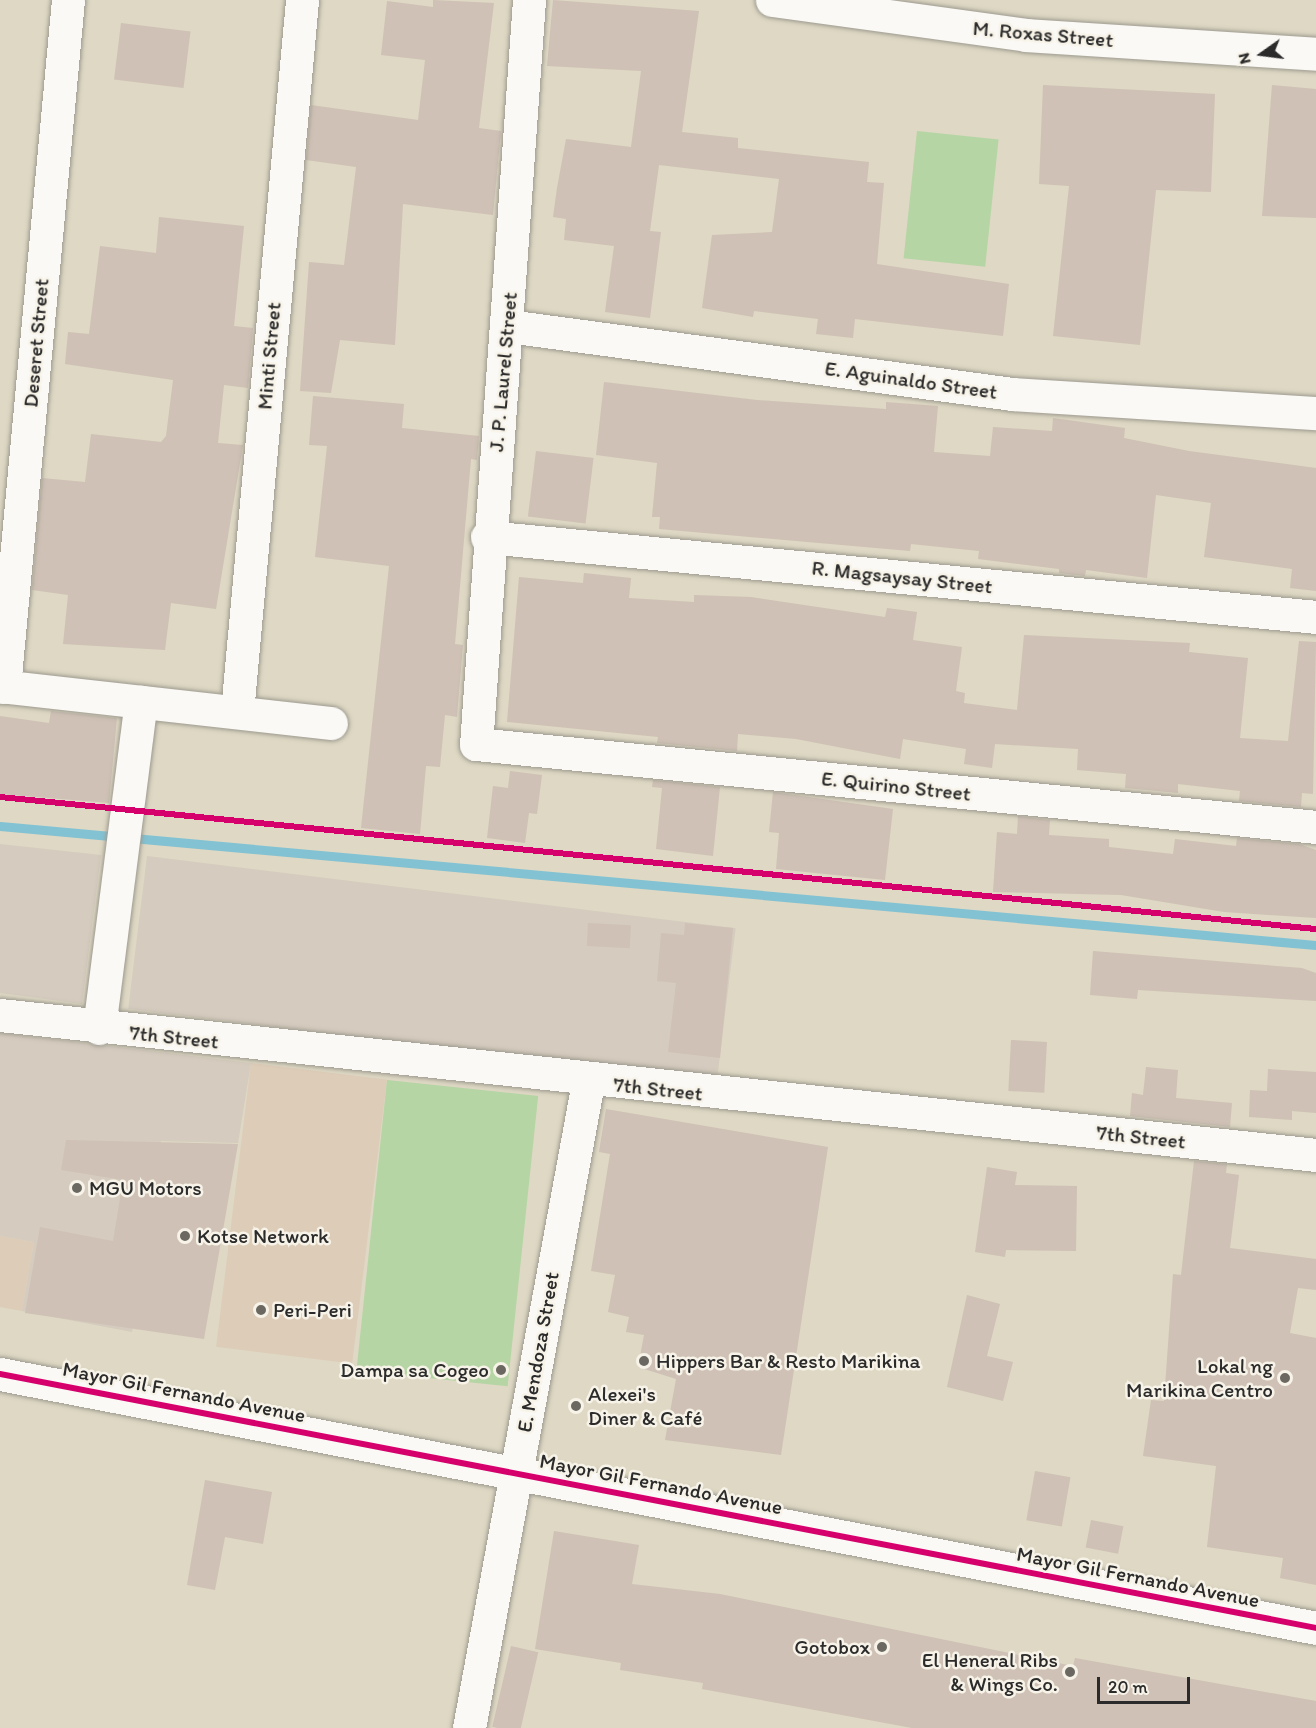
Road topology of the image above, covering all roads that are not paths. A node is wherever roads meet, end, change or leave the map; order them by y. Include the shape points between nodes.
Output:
1 (68, 0) edge
2 (302, 0) edge
3 (529, 0) edge
4 (772, 0) edge
5 (1316, 54) edge
6 (508, 326) junction
7 (1316, 413) edge
8 (487, 537) junction
9 (1316, 617) edge
10 (2, 687) edge
11 (141, 702) junction
12 (237, 712) junction
13 (331, 723) dead end
14 (476, 744) joint
15 (1316, 827) edge
16 (0, 1015) edge
17 (99, 1028) junction
18 (588, 1082) junction
19 (1316, 1155) edge
20 (0, 1374) edge
21 (516, 1473) junction
22 (1316, 1628) edge
23 (469, 1728) edge

1 - 10 street, Deseret Street
2 - 12 street, Minti Street
3 - 6 street, J. P. Laurel Street
4 - 5 street, M. Roxas Street via 1026,35
6 - 7 street, E. Aguinaldo Street via 1012,394
6 - 8 street, J. P. Laurel Street
8 - 9 street, R. Magsaysay Street
8 - 14 street, J. P. Laurel Street
10 - 11 street
11 - 12 street
11 - 17 street
12 - 13 street
14 - 15 street, E. Quirino Street
16 - 17 street, 7th Street
17 - 18 street, 7th Street
18 - 19 street, 7th Street
18 - 21 street, E. Mendoza Street
20 - 21 street, Mayor Gil Fernando Avenue
21 - 22 street, Mayor Gil Fernando Avenue
21 - 23 street, E. Mendoza Street

